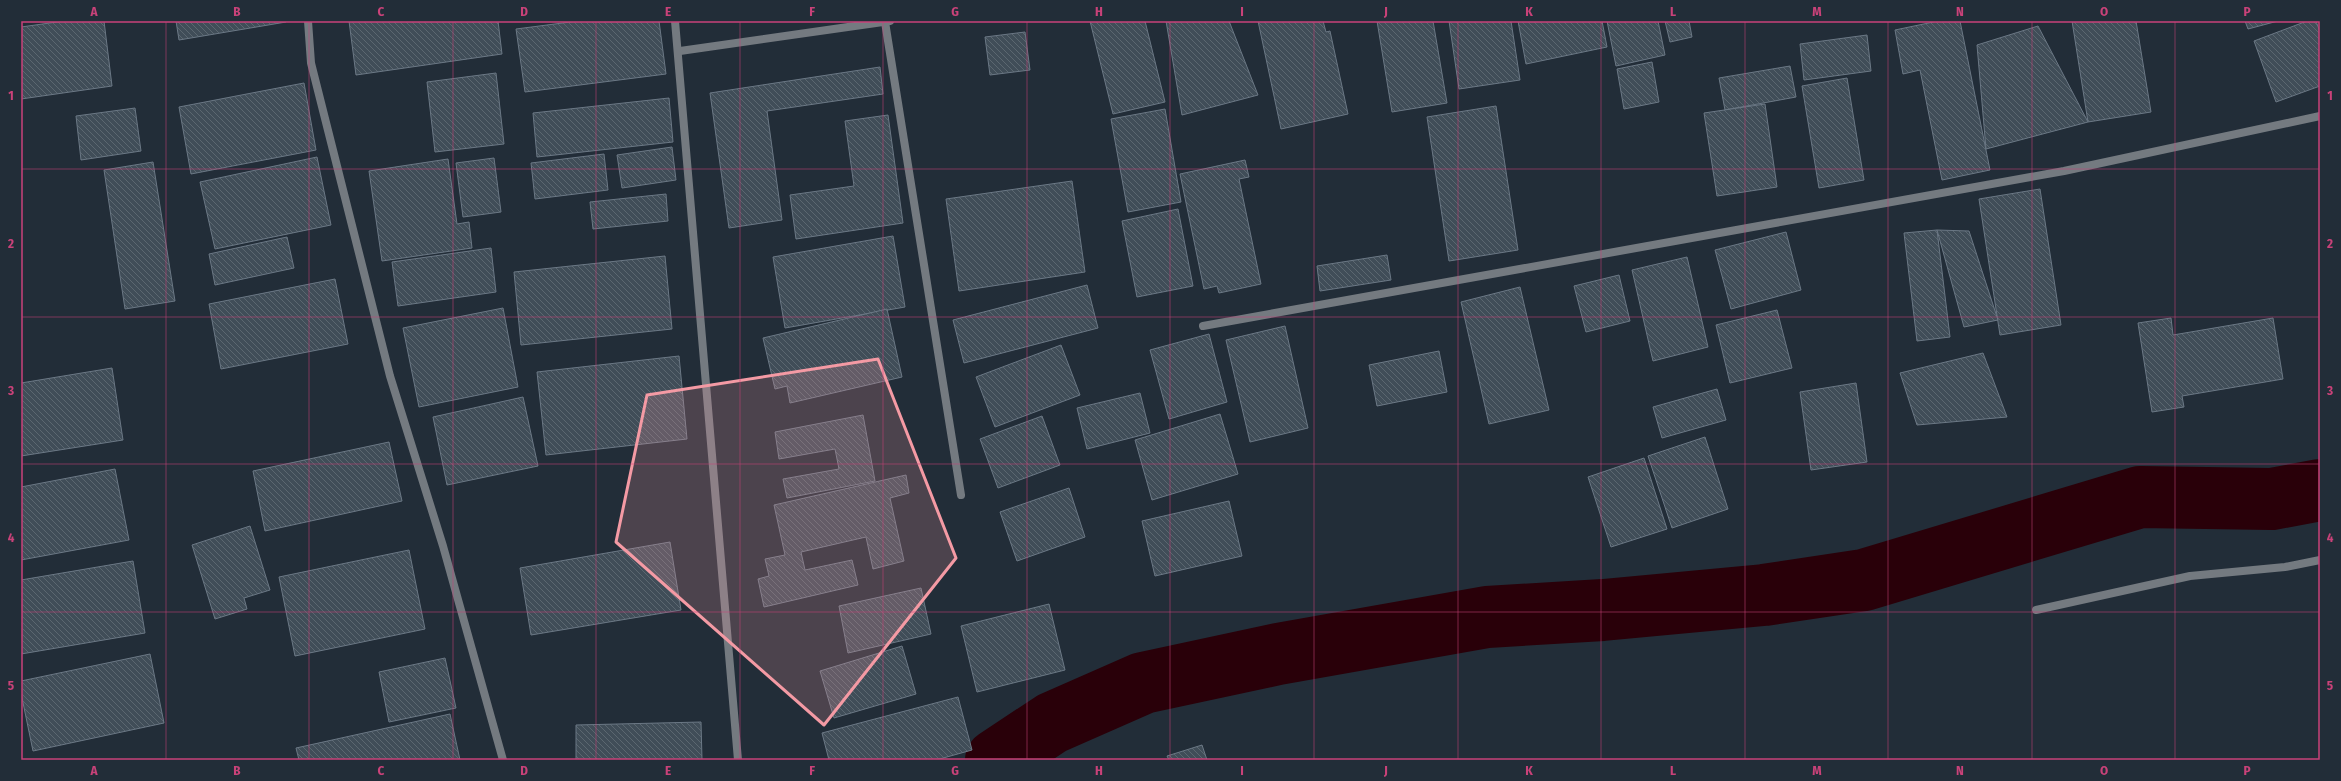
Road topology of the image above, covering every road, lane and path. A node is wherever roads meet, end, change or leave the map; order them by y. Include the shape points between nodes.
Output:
1 (308, 21) edge
2 (676, 21) edge
3 (887, 21) edge
4 (680, 51) junction
5 (2320, 116) edge
6 (1203, 326) dead end
7 (961, 495) dead end
8 (2320, 560) edge
9 (2036, 610) dead end
10 (503, 760) edge
11 (738, 760) edge

1 - 10 street via 312,63 390,376 443,546
2 - 4 street
3 - 4 street
3 - 7 street
4 - 11 street
5 - 6 street via 2064,171
8 - 9 street via 2285,567 2190,576

